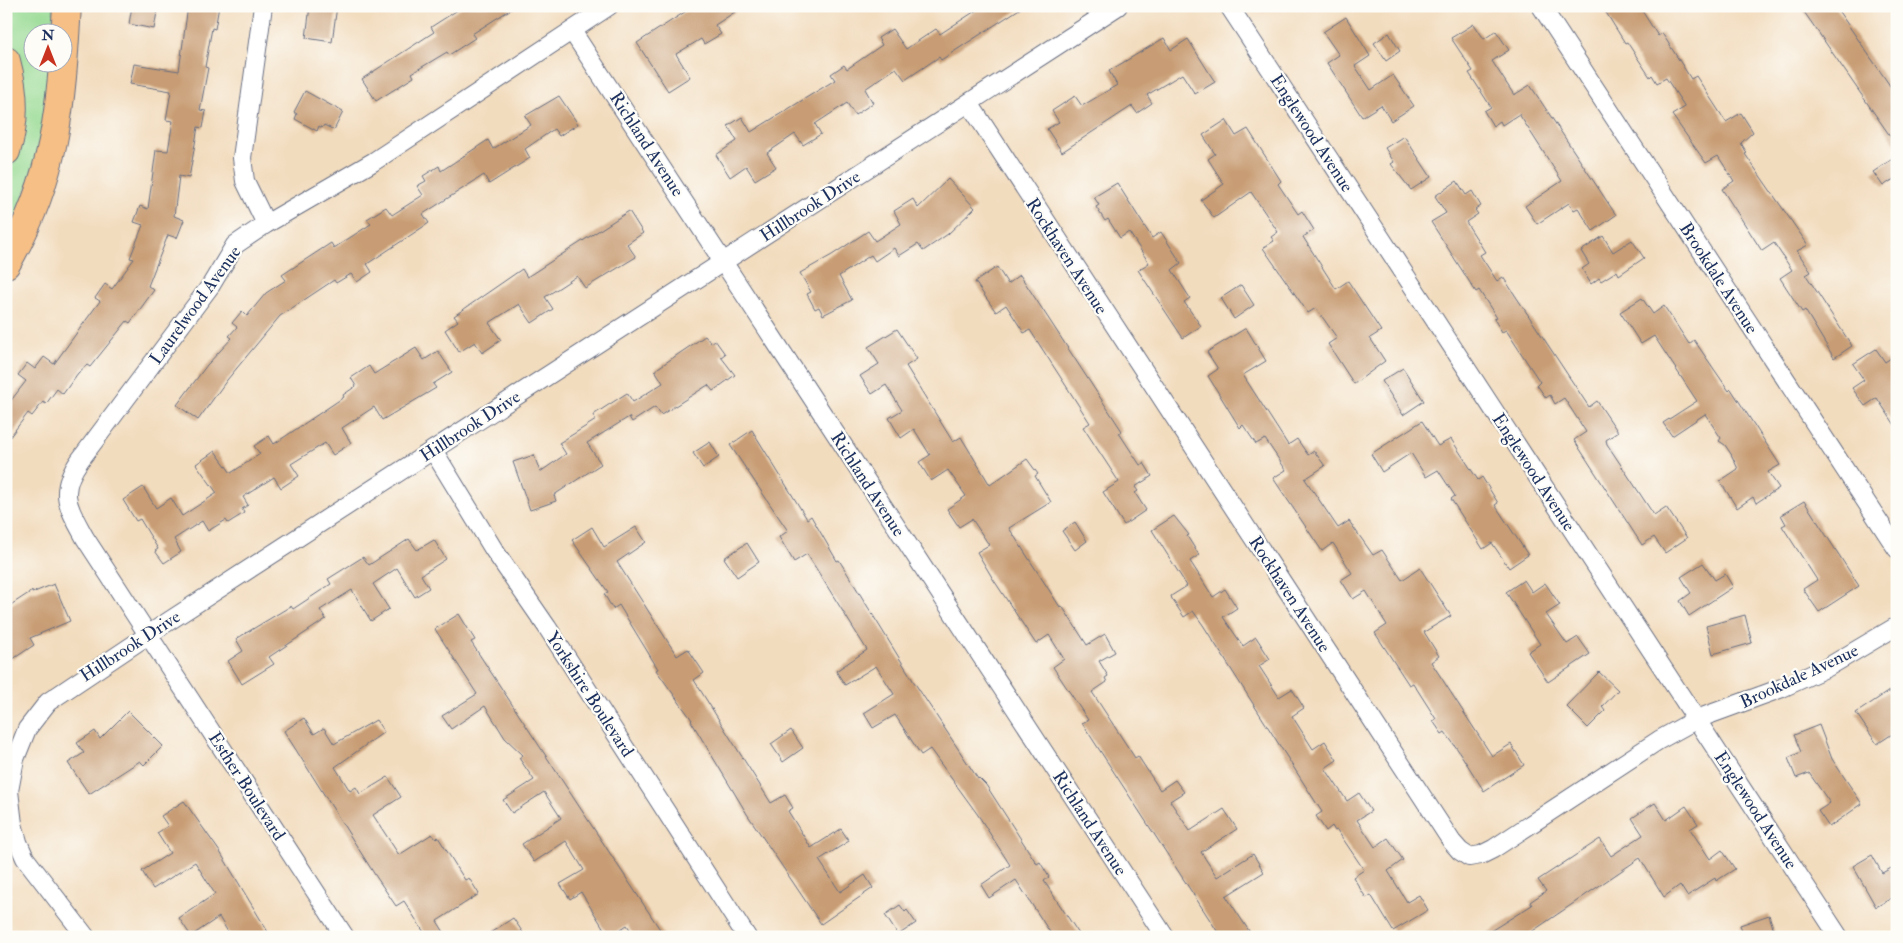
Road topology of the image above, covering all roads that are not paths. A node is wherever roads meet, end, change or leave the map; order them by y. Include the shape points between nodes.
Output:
1 (67, 6) edge
2 (263, 6) edge
3 (609, 6) edge
4 (1118, 6) edge
5 (1229, 6) edge
6 (1541, 6) edge
7 (572, 30) junction
8 (6, 61) edge
9 (969, 103) junction
10 (6, 151) edge
11 (266, 224) junction
12 (724, 262) junction
13 (6, 264) edge
14 (433, 450) junction
15 (1897, 549) edge
16 (1897, 626) edge
17 (149, 635) junction
18 (1697, 719) junction
19 (86, 937) edge
20 (346, 937) edge
21 (747, 937) edge
22 (1165, 937) edge
23 (1839, 937) edge

1 - 13 highway via 62,92 53,148 34,212
2 - 11 street via 242,158 245,181
3 - 7 street, Laurelwood Avenue
4 - 9 street, Hillbrook Drive
5 - 18 street, Englewood Avenue
6 - 15 street, Brookdale Avenue
7 - 11 street, Laurelwood Avenue via 374,162
7 - 12 street, Richland Avenue
8 - 10 highway via 11,79 13,112
9 - 12 street, Hillbrook Drive
9 - 18 street, Rockhaven Avenue via 1460,851 1469,857 1487,852 1659,740
11 - 17 street, Laurelwood Avenue via 235,245 211,285 80,460 67,483 67,504 85,538
12 - 14 street, Hillbrook Drive
12 - 22 street, Richland Avenue
14 - 17 street, Hillbrook Drive
14 - 21 street, Yorkshire Boulevard via 494,550
16 - 18 street, Brookdale Avenue via 1828,667 1782,688
17 - 19 street, Hillbrook Drive via 48,702 27,729 11,776 9,791 13,824 25,858
17 - 20 street, Esther Boulevard
18 - 23 street, Englewood Avenue

